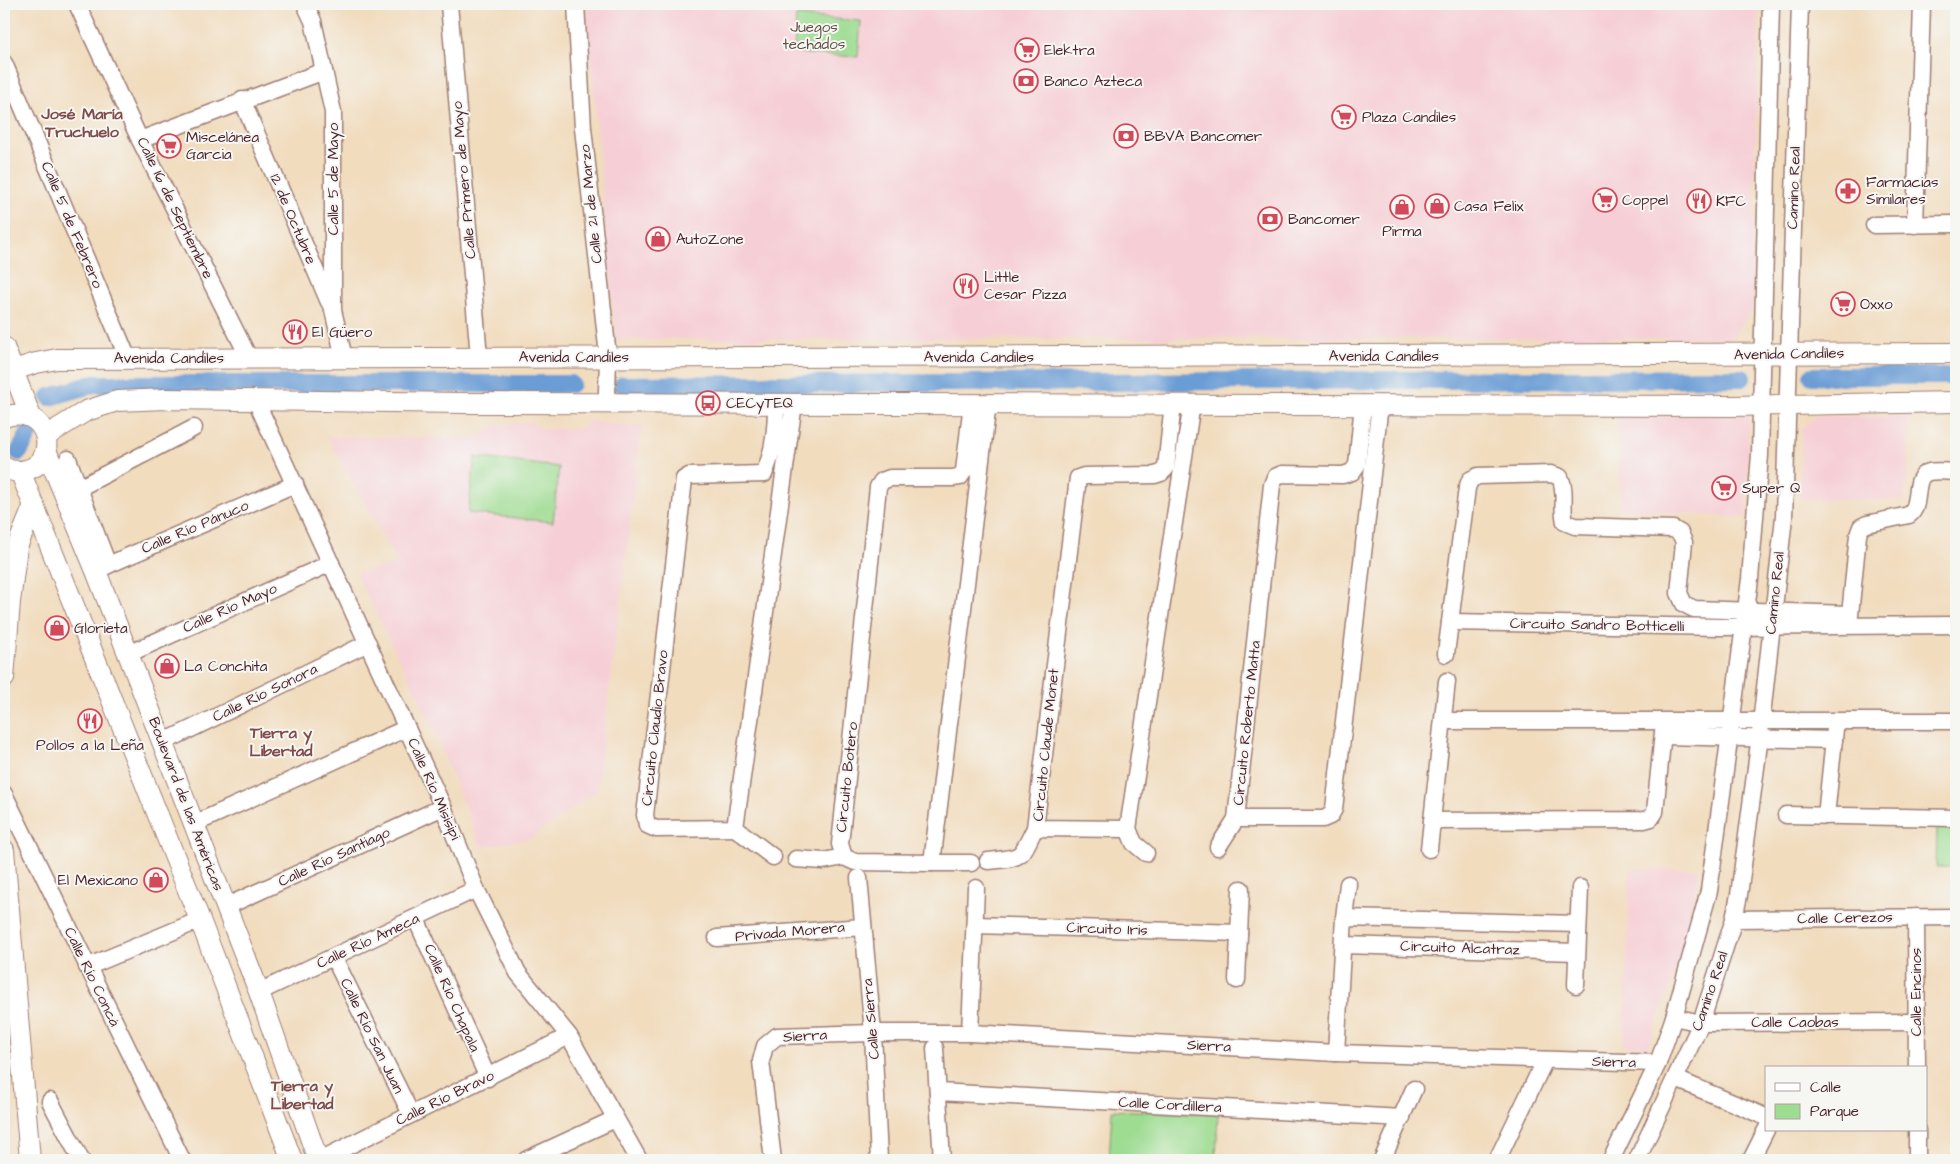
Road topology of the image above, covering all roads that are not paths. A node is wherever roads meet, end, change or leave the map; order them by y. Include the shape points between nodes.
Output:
1 (77, 4) edge
2 (304, 4) edge
3 (448, 4) edge
4 (576, 4) edge
5 (1771, 4) edge
6 (1800, 4) edge
7 (1922, 4) edge
8 (4, 63) edge
9 (324, 70) junction
10 (242, 100) junction
11 (140, 140) junction
12 (1956, 224) edge
13 (1874, 225) dead end
14 (1915, 225) junction
15 (333, 310) junction
16 (4, 347) edge
17 (1956, 352) edge
18 (1762, 354) junction
19 (1789, 354) junction
20 (479, 357) junction
21 (249, 358) junction
22 (344, 358) junction
23 (128, 359) junction
24 (608, 364) junction
25 (8, 371) edge
26 (608, 398) junction
27 (256, 401) junction
28 (1956, 402) edge
29 (785, 403) junction
30 (980, 403) junction
31 (1183, 403) junction
32 (1371, 404) junction
33 (1788, 404) junction
34 (1761, 405) junction
35 (4, 417) edge
36 (31, 417) junction
37 (194, 428) dead end
38 (46, 443) junction
39 (68, 459) dead end
40 (12, 469) edge
41 (1956, 472) edge
42 (294, 484) junction
43 (79, 488) junction
44 (34, 505) junction
45 (331, 563) junction
46 (102, 568) junction
47 (1745, 619) junction
48 (1772, 620) junction
49 (1849, 620) junction
50 (1450, 622) junction
51 (1956, 625) edge
52 (368, 643) junction
53 (128, 654) junction
54 (1446, 654) dead end
55 (4, 678) edge
56 (1447, 681) dead end
57 (1443, 721) junction
58 (1836, 721) junction
59 (1956, 721) edge
60 (1761, 722) junction
61 (407, 728) junction
62 (1664, 729) junction
63 (1731, 730) junction
64 (1760, 738) junction
65 (1834, 740) junction
66 (162, 744) junction
67 (4, 794) edge
68 (443, 807) junction
69 (1786, 815) dead end
70 (1826, 816) junction
71 (1956, 818) edge
72 (1236, 819) junction
73 (1432, 821) junction
74 (194, 824) junction
75 (735, 828) junction
76 (1035, 828) junction
77 (1128, 828) junction
78 (1218, 847) dead end
79 (1429, 849) dead end
80 (4, 850) edge
81 (1146, 853) dead end
82 (773, 857) dead end
83 (844, 857) junction
84 (796, 859) dead end
85 (988, 861) dead end
86 (932, 863) junction
87 (971, 863) dead end
88 (858, 878) dead end
89 (1348, 884) dead end
90 (976, 888) dead end
91 (1580, 888) dead end
92 (476, 889) junction
93 (1241, 889) dead end
94 (225, 907) junction
95 (1916, 917) junction
96 (1956, 917) edge
97 (1344, 918) junction
98 (416, 919) junction
99 (1734, 919) junction
100 (200, 920) junction
101 (1578, 924) junction
102 (975, 925) junction
103 (863, 926) junction
104 (1239, 933) junction
105 (717, 938) dead end
106 (1342, 945) junction
107 (1577, 952) junction
108 (334, 958) junction
109 (87, 967) junction
110 (1236, 980) dead end
111 (1576, 985) dead end
112 (259, 992) junction
113 (1674, 1017) junction
114 (1917, 1022) junction
115 (1701, 1023) junction
116 (873, 1033) junction
117 (970, 1033) junction
118 (569, 1036) junction
119 (935, 1048) dead end
120 (1336, 1053) junction
121 (1545, 1060) junction
122 (1658, 1063) junction
123 (1917, 1066) edge
124 (488, 1078) junction
125 (1676, 1079) junction
126 (1414, 1089) dead end
127 (938, 1092) junction
128 (50, 1101) dead end
129 (411, 1114) junction
130 (1765, 1117) edge
131 (1402, 1118) junction
132 (615, 1119) junction
133 (1765, 1132) edge
134 (1917, 1132) edge
135 (30, 1160) edge
136 (81, 1160) edge
137 (182, 1160) edge
138 (292, 1160) edge
139 (319, 1160) edge
140 (526, 1160) edge
141 (639, 1160) edge
142 (773, 1160) edge
143 (880, 1160) edge
144 (942, 1160) edge
145 (1382, 1160) edge
146 (1497, 1160) edge
147 (1611, 1160) edge
148 (1637, 1160) edge
149 (1750, 1160) edge
150 (1917, 1160) edge

1 - 11 street, Calle 16 de Septiembre
2 - 9 street, Calle 5 de Mayo via 313,21
3 - 20 street, Calle Primero de Mayo
4 - 24 street, Calle 21 de Marzo via 583,128
5 - 18 street, Camino Real
6 - 19 street, Camino Real
7 - 14 street
8 - 23 street, Calle 5 de Febrero
9 - 10 street
9 - 15 street, Calle 5 de Mayo via 333,112
10 - 11 street
10 - 15 street, 12 de Octubre
11 - 21 street, Calle 16 de Septiembre
12 - 14 street
13 - 14 street
15 - 22 street, Calle 5 de Mayo
16 - 25 main road
17 - 19 main road, Avenida Candiles
18 - 19 main road, Avenida Candiles
18 - 24 main road, Avenida Candiles
18 - 34 street, Camino Real
19 - 33 street, Camino Real
20 - 22 main road, Avenida Candiles
20 - 24 main road, Avenida Candiles
21 - 22 main road, Avenida Candiles
21 - 23 main road, Avenida Candiles
23 - 25 main road, Avenida Candiles via 57,359
24 - 26 street, Calle 21 de Marzo
25 - 36 main road
26 - 27 main road
26 - 29 main road
27 - 38 main road via 117,400 86,411
27 - 42 street, Calle Río Misisipi
28 - 33 main road
29 - 30 main road
29 - 75 street
29 - 75 street, Circuito Claudio Bravo via 764,474 689,476 684,479 645,815 647,825 656,829
30 - 31 main road
30 - 83 street, Circuito Botero via 960,477 890,478 878,487 840,844
30 - 86 street
31 - 32 main road
31 - 76 street, Circuito Claude Monet via 1166,468 1161,473 1078,478
31 - 77 street
32 - 34 main road
32 - 72 street, Circuito Roberto Matta via 1357,465 1352,472 1342,475 1282,474 1272,485
32 - 72 street, Circuito Roberto Matta via 1334,809 1323,819
33 - 34 main road
33 - 48 street, Camino Real via 1784,516
34 - 47 street, Camino Real via 1756,516
35 - 36 main road via 19,414
36 - 38 main road, Boulevard de las Américas via 40,424
37 - 43 street
38 - 40 main road via 38,465
38 - 46 main road, Boulevard de las Américas
39 - 43 street, Boulevard de las Américas
40 - 44 main road, Boulevard de las Américas
41 - 49 street via 1923,474 1913,513 1861,527
42 - 45 street, Calle Río Misisipi
42 - 46 street, Calle Río Pánuco
43 - 46 street, Boulevard de las Américas
44 - 55 main road via 17,547
44 - 100 main road, Boulevard de las Américas
45 - 52 street, Calle Río Misisipi
45 - 53 street, Calle Río Mayo
46 - 53 main road, Boulevard de las Américas
47 - 48 street
47 - 50 street, Circuito Sandro Botticelli
47 - 50 street, Circuito Sandro Botticelli via 1684,604 1679,593 1684,542 1680,533 1673,529 1575,526 1565,522 1564,486 1560,477 1551,474 1478,476 1470,480
47 - 63 street, Camino Real
48 - 49 street
48 - 60 street, Camino Real
49 - 51 street
50 - 54 street, Circuito Sandro Botticelli
52 - 61 street, Calle Río Misisipi
52 - 66 street, Calle Río Sonora
53 - 66 main road, Boulevard de las Américas
56 - 57 street
57 - 62 street
57 - 73 street
58 - 59 street
58 - 60 street
58 - 65 street
60 - 63 street
60 - 64 street, Camino Real
61 - 68 street, Calle Río Misisipi
61 - 74 street
62 - 63 street
62 - 73 street via 1655,812 1651,818
63 - 64 street
63 - 113 street, Camino Real via 1709,891
64 - 65 street
64 - 99 street, Camino Real
65 - 70 street
66 - 74 main road, Boulevard de las Américas
67 - 109 street, Calle Río Concá
68 - 92 street, Calle Río Misisipi
68 - 94 street, Calle Río Santiago
69 - 70 street
70 - 71 street
72 - 78 street
73 - 79 street
74 - 94 main road, Boulevard de las Américas
75 - 82 street
76 - 77 street, Circuito Claude Monet
76 - 85 street via 1018,858
77 - 81 street via 1134,843
80 - 135 main road
83 - 84 street via 823,861
83 - 86 street via 855,862
86 - 87 street
88 - 103 street, Calle Sierra
89 - 97 street
90 - 102 street
91 - 101 street
92 - 98 street, Calle Río Ameca
92 - 118 street, Calle Río Misisipi via 518,973
93 - 104 street
94 - 112 main road, Boulevard de las Américas
95 - 96 street, Calle Cerezos
95 - 99 street, Calle Cerezos
95 - 114 street, Calle Encinos
97 - 101 street, Circuito Alcatraz
97 - 106 street
98 - 108 street, Calle Río Ameca
98 - 124 street, Calle Río Chapala
99 - 115 street, Camino Real
100 - 109 street
100 - 138 main road, Boulevard de las Américas
101 - 107 street
102 - 104 street, Circuito Iris
102 - 117 street
103 - 105 street, Privada Morera
103 - 116 street, Calle Sierra
104 - 110 street
106 - 107 street, Circuito Alcatraz
106 - 120 street
107 - 111 street
108 - 112 street, Calle Río Ameca
108 - 129 street, Calle Río San Juan
109 - 137 street, Calle Río Concá
112 - 139 main road, Boulevard de las Américas
113 - 115 street, Calle Caobas
113 - 122 street, Camino Real
114 - 115 street, Calle Caobas
114 - 123 street, Calle Encinos
115 - 125 street, Camino Real
116 - 117 street, Sierra
116 - 142 street, Sierra via 777,1036 765,1046 761,1061
116 - 143 street, Calle Sierra
117 - 120 street, Sierra
118 - 124 street, Calle Río Bravo
118 - 132 street, Calle Río Misisipi
119 - 127 street
120 - 121 street, Sierra
121 - 122 street, Sierra
121 - 146 street
122 - 147 street, Camino Real
124 - 129 street, Calle Río Bravo
125 - 130 street
125 - 148 street, Camino Real
126 - 131 street
127 - 131 street, Calle Cordillera
127 - 144 street
128 - 136 street
129 - 139 street, Calle Río Bravo
131 - 145 street
132 - 140 street
132 - 141 street, Calle Río Misisipi
133 - 149 street
134 - 150 street

